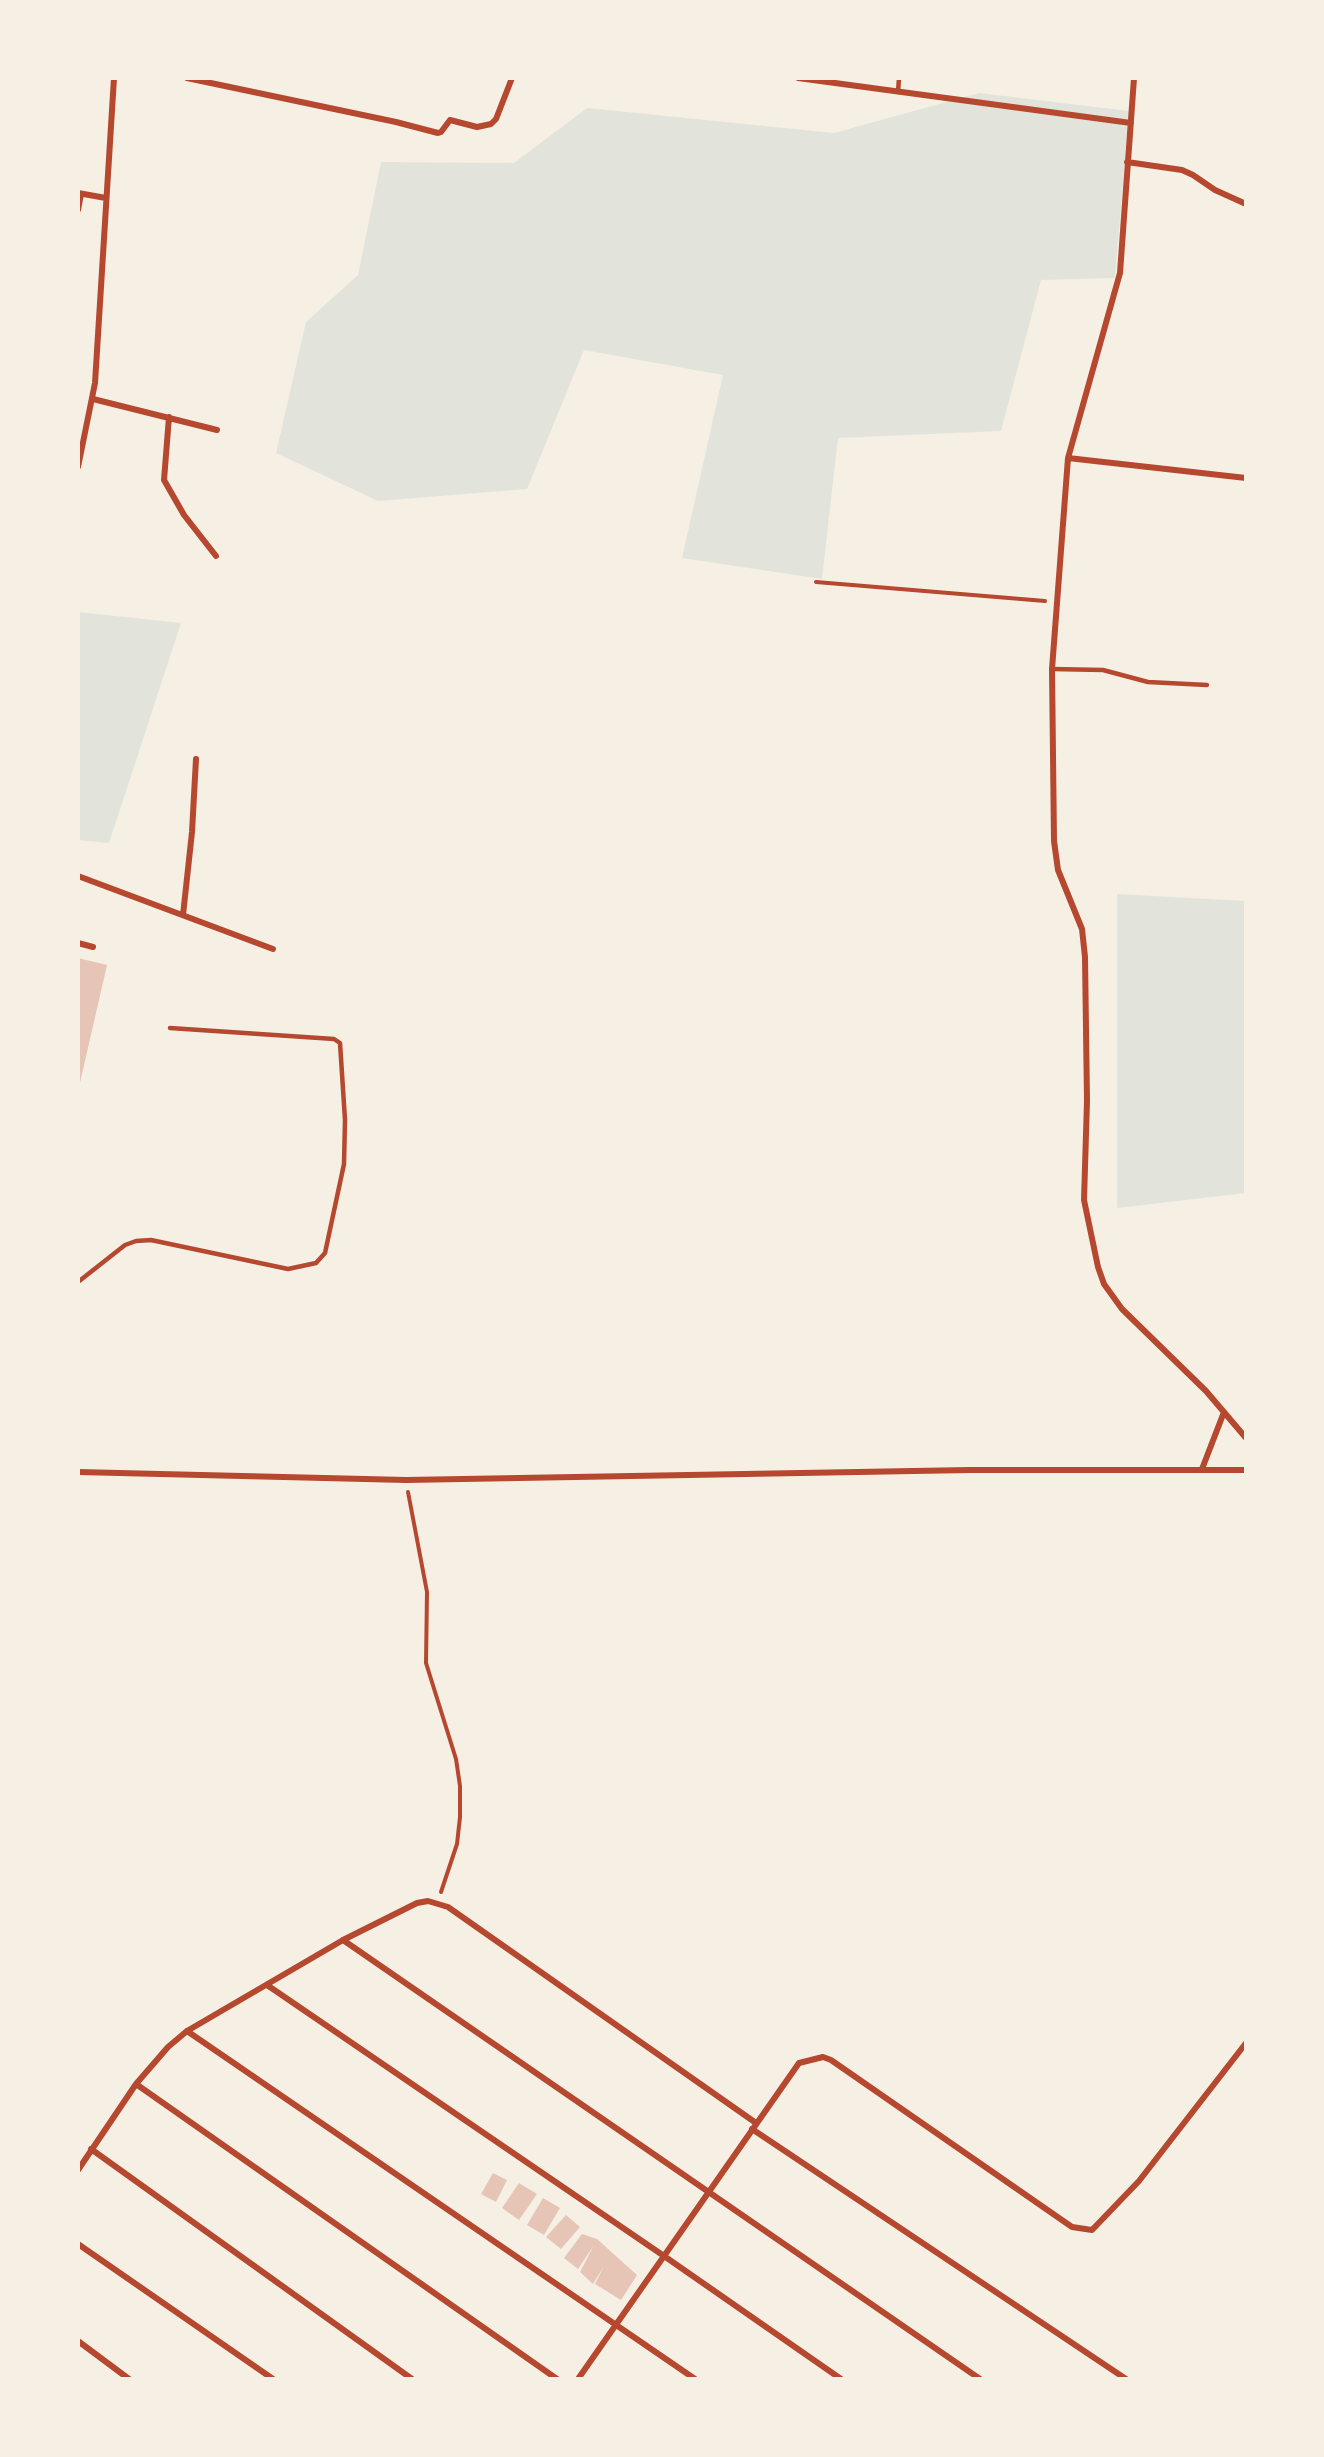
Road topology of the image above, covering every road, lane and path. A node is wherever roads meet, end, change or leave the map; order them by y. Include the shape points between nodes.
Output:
1 (114, 78) edge
2 (187, 78) edge
3 (512, 78) edge
4 (798, 78) edge
5 (899, 78) edge
6 (1134, 78) edge
7 (898, 92) junction
8 (1131, 123) junction
9 (1127, 162) junction
10 (80, 193) edge
11 (106, 198) junction
12 (1246, 204) edge
13 (78, 210) edge
14 (93, 399) junction
15 (169, 417) junction
16 (217, 430) dead end
17 (1068, 458) junction
18 (78, 467) edge
19 (1246, 478) edge
20 (216, 556) dead end
21 (816, 582) dead end
22 (1058, 602) junction
23 (1052, 669) junction
24 (1207, 685) dead end
25 (195, 759) dead end
26 (78, 876) edge
27 (183, 915) junction
28 (78, 943) edge
29 (93, 947) dead end
30 (273, 949) dead end
31 (170, 1028) dead end
32 (78, 1282) edge
33 (1224, 1412) junction
34 (1246, 1438) edge
35 (1202, 1469) junction
36 (1246, 1470) edge
37 (78, 1472) edge
38 (406, 1480) junction
39 (437, 1902) junction
40 (343, 1940) junction
41 (267, 1985) junction
42 (187, 2031) junction
43 (1246, 2043) edge
44 (136, 2084) junction
45 (754, 2126) junction
46 (91, 2149) junction
47 (78, 2170) edge
48 (708, 2192) junction
49 (78, 2244) edge
50 (664, 2256) junction
51 (616, 2324) junction
52 (78, 2341) edge
53 (129, 2379) edge
54 (273, 2379) edge
55 (412, 2379) edge
56 (557, 2379) edge
57 (578, 2379) edge
58 (695, 2379) edge
59 (841, 2379) edge
60 (980, 2379) edge
61 (1126, 2379) edge

1 - 11 street
2 - 3 street via 438,133 450,120 477,127 491,124
4 - 7 street
5 - 7 lane
6 - 8 street
7 - 8 street
8 - 9 street
9 - 12 street via 1182,170
9 - 17 street via 1120,273
10 - 11 street
10 - 13 street
11 - 14 street
14 - 15 street
14 - 18 street
15 - 16 street
15 - 20 street via 164,480 184,515
17 - 19 street
17 - 22 street
21 - 22 path
22 - 23 street
23 - 24 lane via 1103,670 1148,682
23 - 33 street via 1054,841 1058,870 1082,928 1085,957 1088,1101 1084,1200 1094,1250 1104,1284 1122,1309
25 - 27 street
26 - 27 street
27 - 30 street
28 - 29 street
31 - 32 lane via 334,1039 340,1043 344,1164 325,1253 316,1263 288,1269 151,1240 136,1241 125,1245
33 - 34 street
33 - 35 street
35 - 36 street
35 - 38 street
37 - 38 street
38 - 39 path via 427,1592 426,1663 456,1759 460,1786 457,1844
39 - 40 street via 417,1903
39 - 45 street
40 - 41 street
40 - 48 street
41 - 42 street
41 - 50 street
42 - 44 street
42 - 51 street
43 - 45 street via 1139,2181 1092,2230 1072,2227 823,2057 799,2063
44 - 46 street
44 - 56 street
45 - 48 street
45 - 61 street
46 - 47 street
46 - 55 street
48 - 50 street
48 - 60 street
49 - 54 street
50 - 51 street
50 - 59 street
51 - 57 street
51 - 58 street
52 - 53 street

